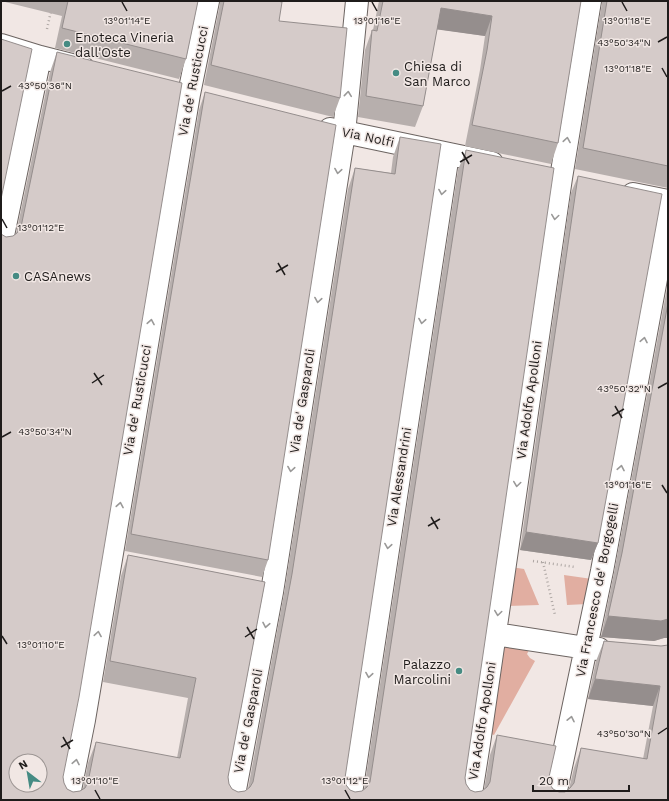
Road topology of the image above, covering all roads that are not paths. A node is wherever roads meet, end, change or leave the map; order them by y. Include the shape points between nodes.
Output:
1 (208, 1) edge
2 (357, 1) edge
3 (590, 1) edge
4 (1, 45) edge
5 (40, 57) junction
6 (100, 72) edge
7 (167, 88) edge
8 (197, 96) junction
9 (313, 125) edge
10 (344, 133) junction
11 (448, 154) junction
12 (508, 167) edge
13 (538, 174) edge
14 (569, 180) junction
15 (614, 190) edge
16 (668, 202) edge
17 (668, 214) edge
18 (1, 245) edge
19 (110, 561) junction
20 (133, 566) edge
21 (495, 634) junction
22 (586, 648) junction
23 (617, 651) edge
24 (68, 800) edge
25 (233, 800) edge
26 (350, 800) edge
27 (470, 800) edge
28 (554, 800) edge

1 - 8 street, Via de' Rusticucci
10 -> 2 street, Via de' Gasparoli
14 -> 3 street, Via Adolfo Apolloni
4 - 5 street
5 - 6 street
5 - 18 street
7 - 8 street
19 -> 8 street, Via de' Rusticucci
9 - 10 street, Via Nolfi
10 - 11 street, Via Nolfi
10 -> 25 street, Via de' Gasparoli via 264,590
11 - 12 street, Via Nolfi
11 -> 26 street, Via Alessandrini
13 - 14 street
14 -> 21 street, Via Adolfo Apolloni
15 - 16 street
22 -> 17 street, Via Francesco de' Borgogelli
19 - 20 street
24 -> 19 street, Via de' Rusticucci
21 - 22 street
21 - 27 street, Via Adolfo Apolloni
22 - 23 street
28 -> 22 street, Via Francesco de' Borgogelli

